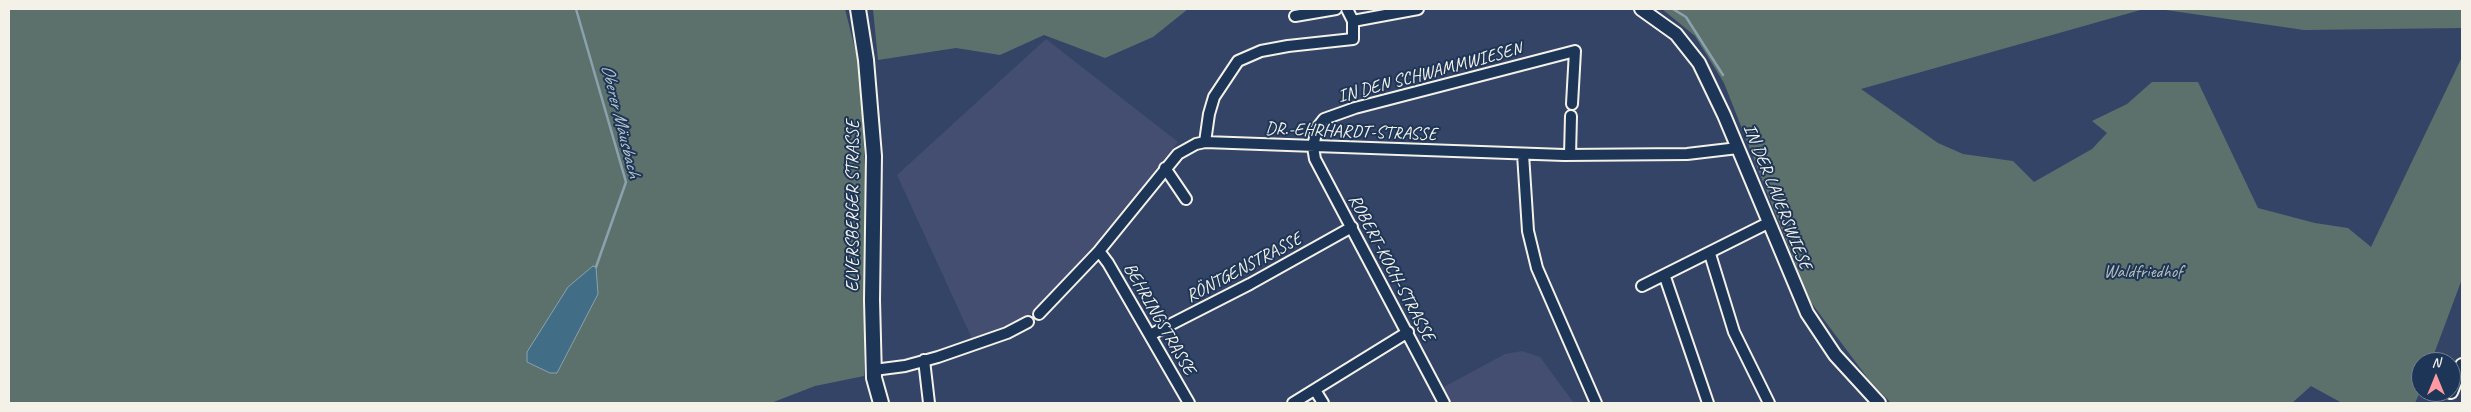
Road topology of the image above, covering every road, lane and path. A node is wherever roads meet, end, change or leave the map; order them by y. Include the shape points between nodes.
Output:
1 (858, 9) edge
2 (1336, 9) edge
3 (1347, 9) edge
4 (1418, 9) edge
5 (1640, 9) edge
6 (1295, 16) dead end
7 (1352, 21) junction
8 (1572, 104) dead end
9 (1571, 116) dead end
10 (1205, 142) junction
11 (1314, 147) junction
12 (1738, 148) junction
13 (1522, 154) junction
14 (1570, 155) junction
15 (1165, 168) junction
16 (1186, 198) dead end
17 (1768, 223) junction
18 (1352, 227) junction
19 (1099, 252) junction
20 (1710, 254) junction
21 (1665, 276) junction
22 (1642, 286) dead end
23 (1039, 314) dead end
24 (1028, 322) dead end
25 (1408, 332) junction
26 (1150, 335) junction
27 (924, 360) junction
28 (874, 370) junction
29 (1315, 390) junction
30 (881, 403) edge
31 (930, 403) edge
32 (1189, 403) edge
33 (1293, 403) edge
34 (1322, 403) edge
35 (1444, 403) edge
36 (1596, 403) edge
37 (1708, 403) edge
38 (1769, 403) edge
39 (1879, 403) edge

1 - 28 main road, ELVERSBERGER STRASSE via 874,156
2 - 6 street
3 - 7 street
4 - 7 street
5 - 12 street, IN DER LAUERSWIESE via 1664,23 1688,47 1708,81
7 - 10 street via 1353,39 1261,51 1238,61 1214,97
8 - 11 street, IN DEN SCHWAMMWIESEN via 1575,51 1338,113 1324,119 1317,128
9 - 14 street
10 - 11 street, DR.-EHRHARDT-STRASSE
10 - 15 street, DR.-EHRHARDT-STRASSE via 1187,147
11 - 13 street, DR.-EHRHARDT-STRASSE
11 - 18 street, ROBERT-KOCH-STRASSE via 1315,158
12 - 14 street, DR.-EHRHARDT-STRASSE via 1686,154
12 - 17 street, IN DER LAUERSWIESE
13 - 14 street, DR.-EHRHARDT-STRASSE
13 - 36 street via 1528,231 1538,268
15 - 16 street
15 - 19 street, DR.-EHRHARDT-STRASSE
17 - 20 street
17 - 39 street, IN DER LAUERSWIESE via 1807,313 1835,355
18 - 25 street, ROBERT-KOCH-STRASSE
18 - 26 street, RÖNTGENSTRASSE
19 - 23 street, DR.-EHRHARDT-STRASSE
19 - 26 street, BEHRINGSTRASSE
20 - 21 street
20 - 38 street via 1734,332
21 - 22 street
21 - 37 street
24 - 27 street via 980,343
25 - 29 street
25 - 35 street, ROBERT-KOCH-STRASSE
26 - 32 street, BEHRINGSTRASSE
27 - 28 street
27 - 31 street
28 - 30 main road, ELVERSBERGER STRASSE via 875,387
29 - 33 street
29 - 34 street

